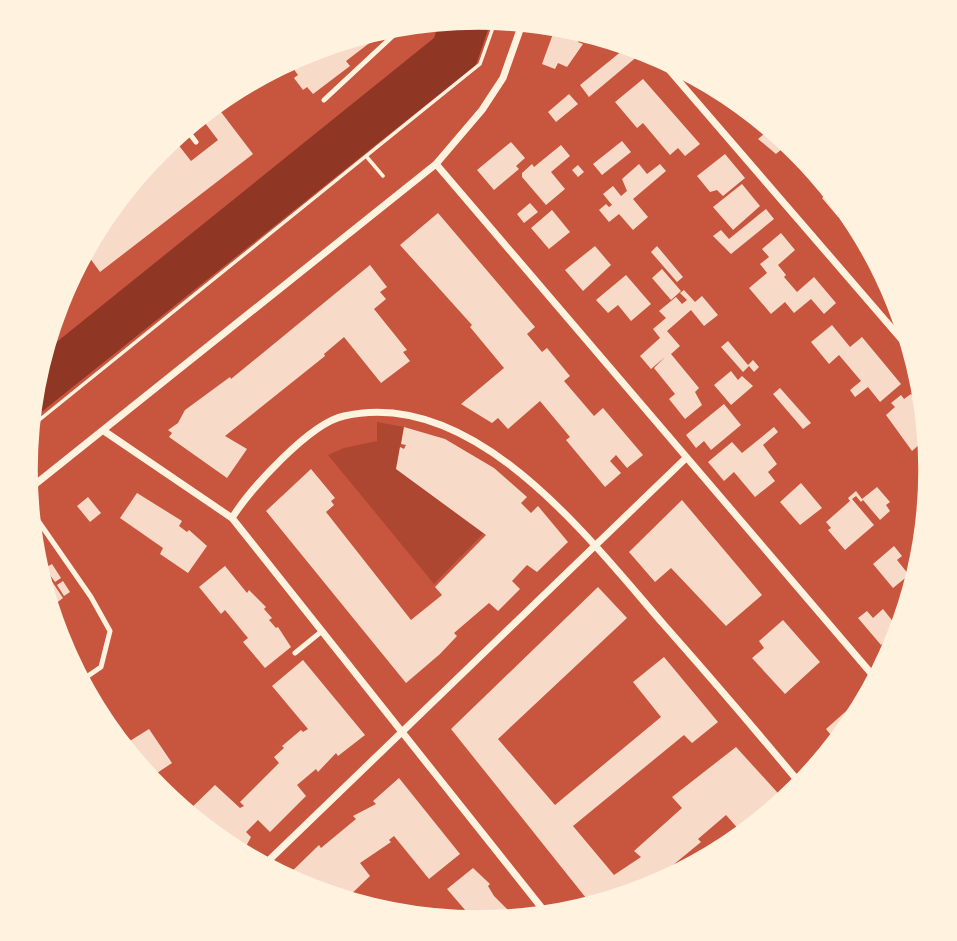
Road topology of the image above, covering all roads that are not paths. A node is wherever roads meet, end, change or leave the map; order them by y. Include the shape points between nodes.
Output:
1 (520, 30) edge
2 (392, 37) edge
3 (672, 73) edge
4 (324, 100) dead end
5 (190, 135) edge
6 (196, 142) dead end
7 (436, 164) junction
8 (901, 339) edge
9 (104, 431) junction
10 (686, 458) junction
11 (36, 483) edge
12 (232, 518) junction
13 (39, 523) edge
14 (595, 545) junction
15 (322, 631) junction
16 (295, 653) dead end
17 (871, 673) edge
18 (87, 676) edge
19 (402, 733) junction
20 (796, 778) edge
21 (269, 860) edge
22 (542, 908) edge

1 - 7 street via 503,78
2 - 4 lane
3 - 8 street
5 - 6 lane
7 - 9 street
7 - 10 street
9 - 11 street
9 - 12 street
10 - 14 street
10 - 17 street
12 - 14 street via 303,439 342,416 392,412 424,418 478,443 541,490
12 - 15 street
13 - 18 lane via 110,631 101,667
14 - 19 street
14 - 20 street
15 - 16 lane
15 - 19 street
19 - 21 street
19 - 22 street

